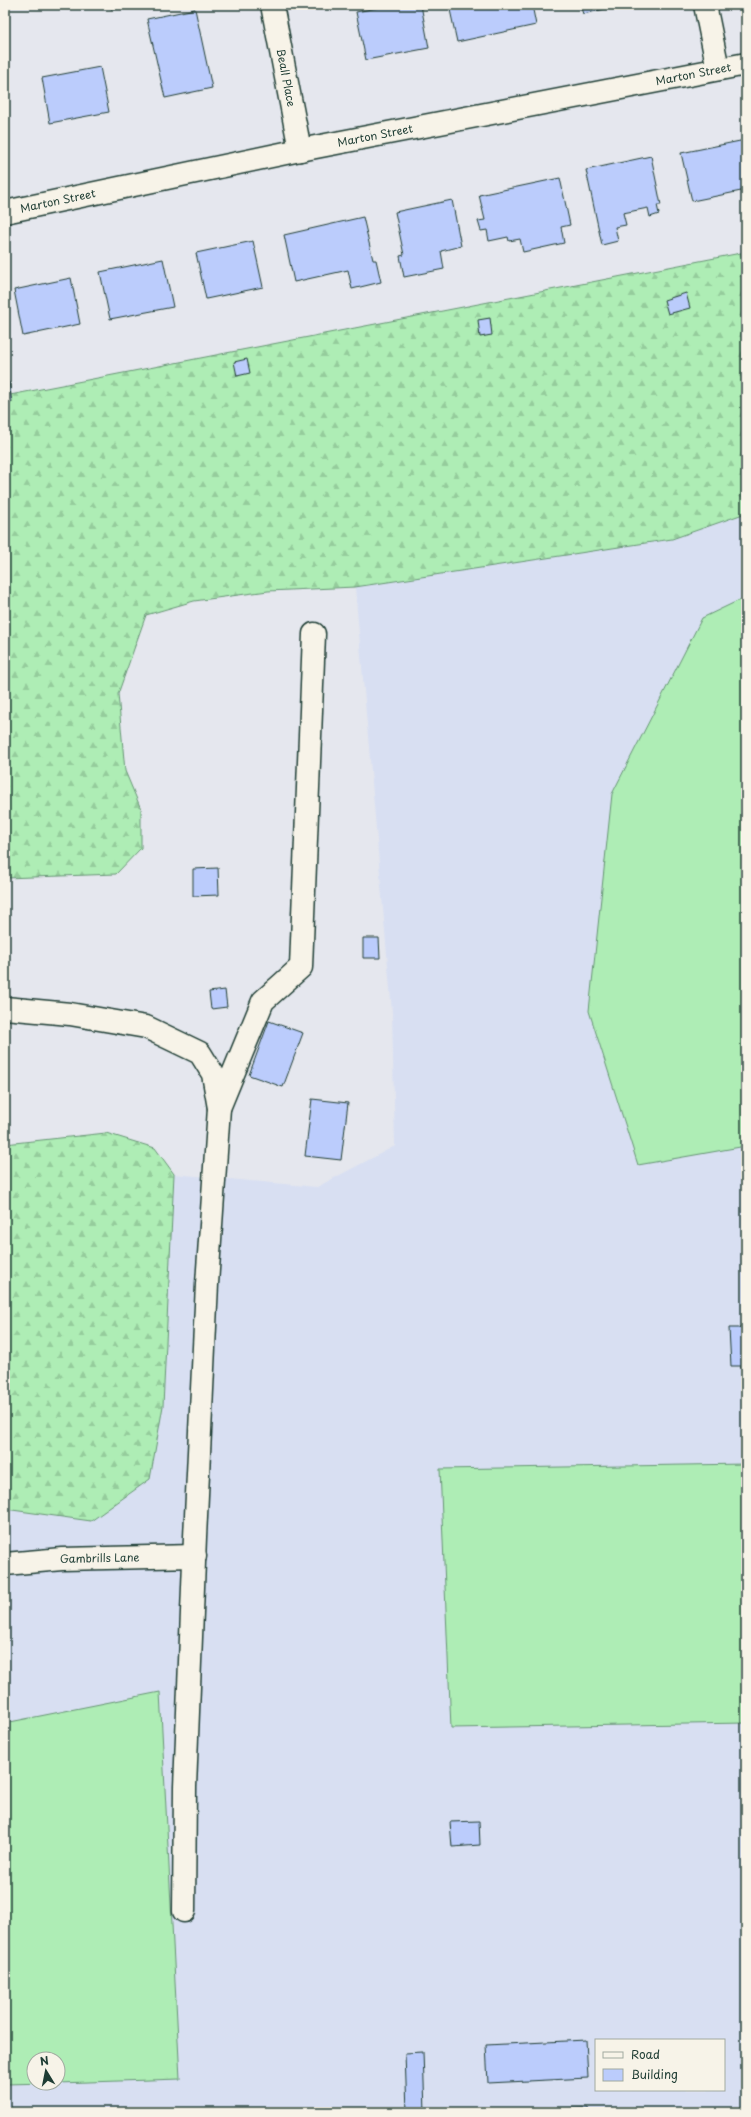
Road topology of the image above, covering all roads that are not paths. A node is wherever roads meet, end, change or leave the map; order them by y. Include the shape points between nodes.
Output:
1 (272, 5) edge
2 (705, 5) edge
3 (746, 64) edge
4 (718, 70) junction
5 (300, 150) junction
6 (5, 212) edge
7 (314, 634) dead end
8 (5, 1008) edge
9 (219, 1108) junction
10 (195, 1556) junction
11 (5, 1564) edge
12 (184, 1911) dead end

1 - 5 street, Beall Place
2 - 4 street
3 - 4 street, Marton Street
4 - 5 street, Marton Street
5 - 6 street, Marton Street
7 - 9 street via 301,967 263,1001
8 - 9 street via 70,1014 146,1027 200,1053 213,1074
9 - 10 street via 207,1284
10 - 11 street, Gambrills Lane via 62,1559
10 - 12 street via 185,1787

